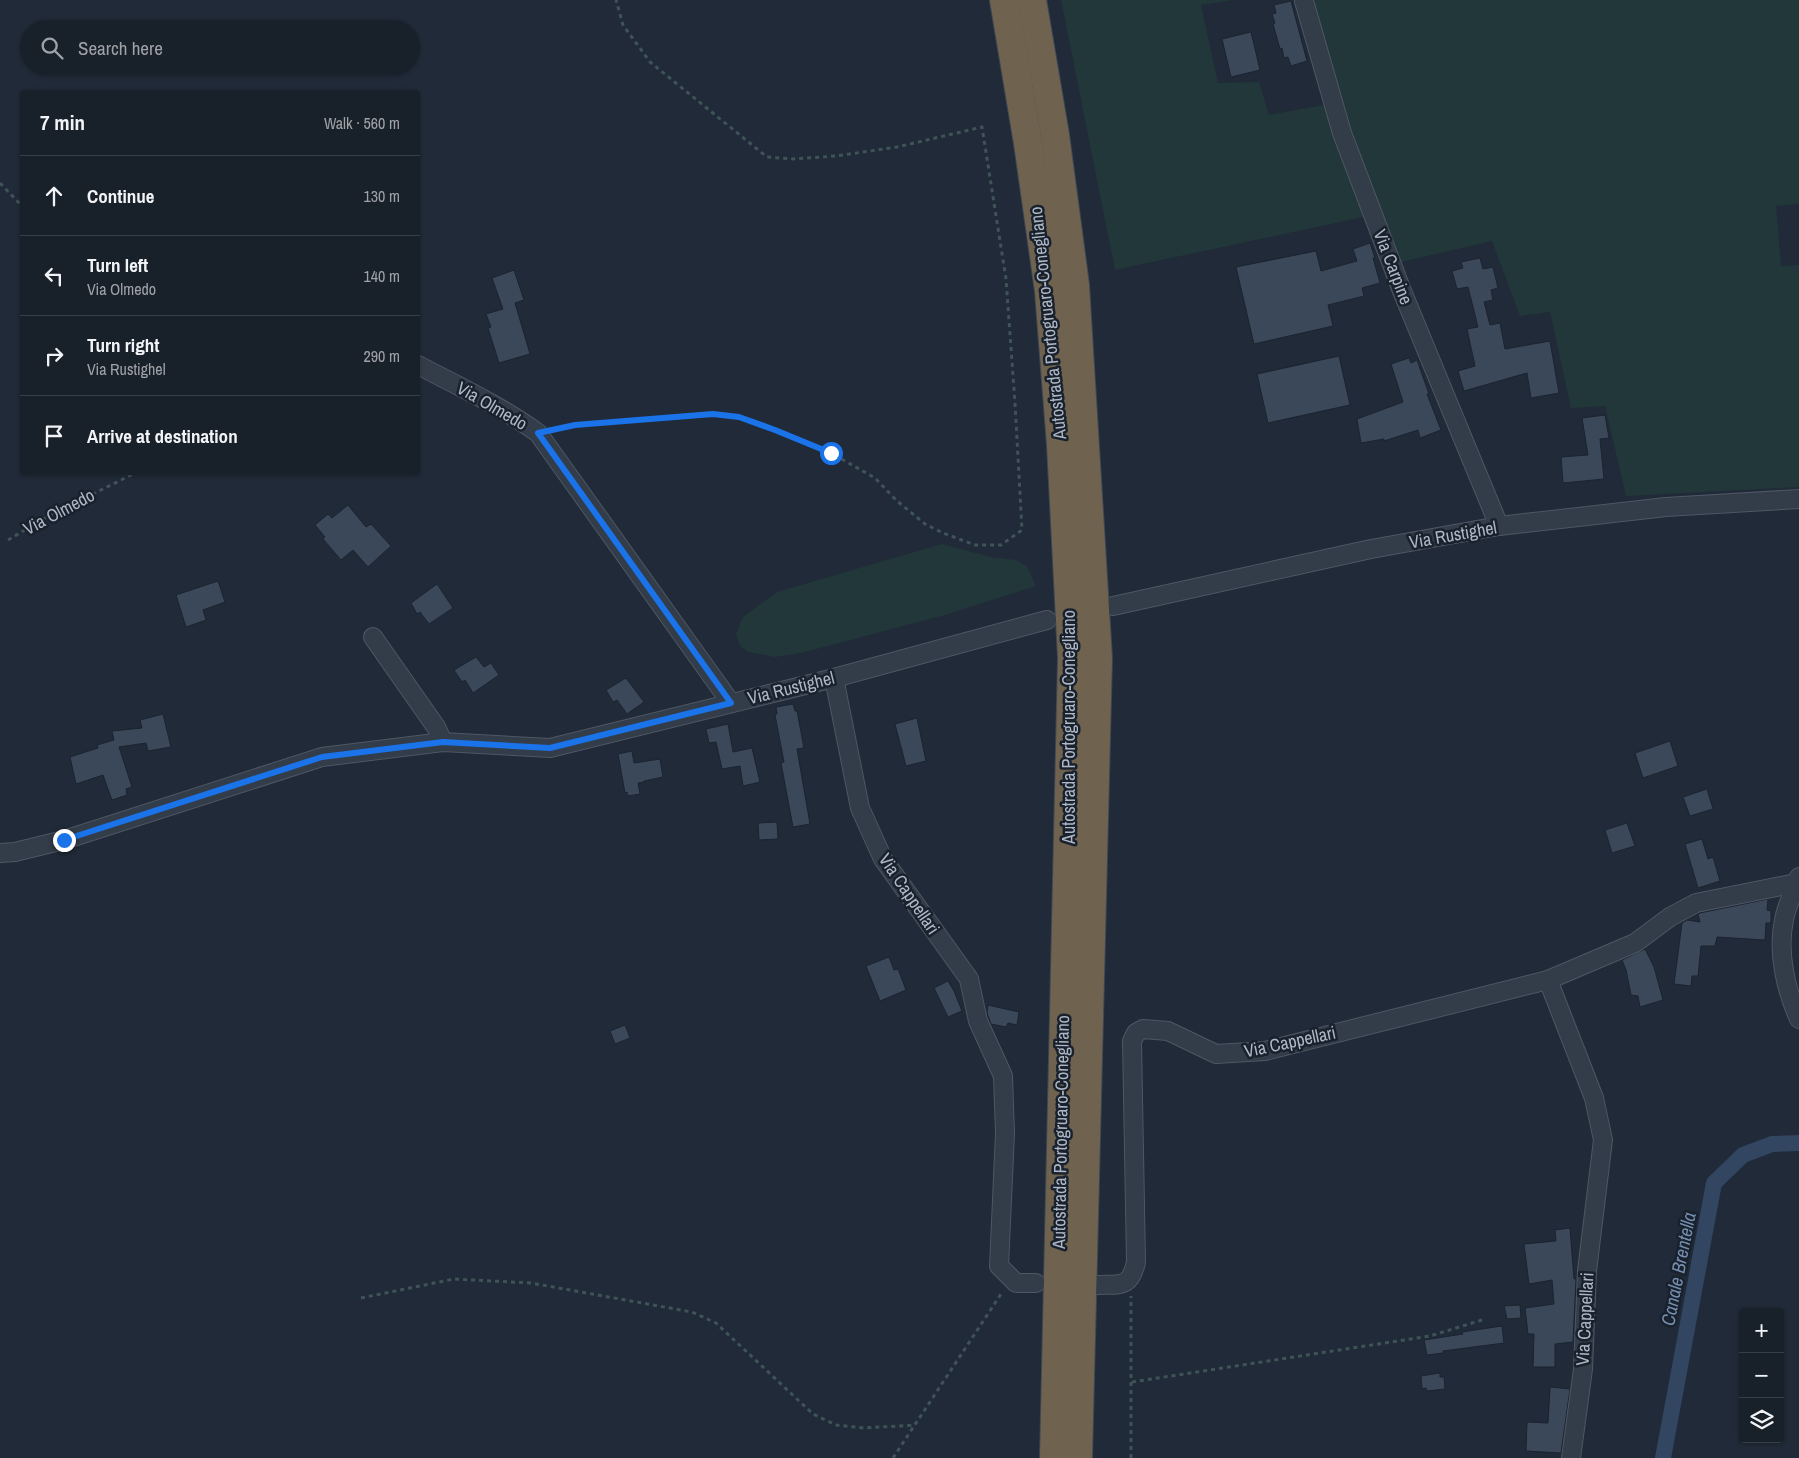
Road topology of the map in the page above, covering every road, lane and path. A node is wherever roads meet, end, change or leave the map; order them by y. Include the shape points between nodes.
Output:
1 (616, 0) edge
2 (1004, 0) edge
3 (1032, 0) edge
4 (1304, 1) edge
5 (0, 183) edge
6 (20, 204) edge
7 (420, 366) edge
8 (538, 433) junction
9 (132, 475) edge
10 (1799, 499) edge
11 (1499, 526) junction
12 (8, 540) dead end
13 (1113, 606) dead end
14 (1047, 620) dead end
15 (373, 637) dead end
16 (834, 678) junction
17 (731, 703) junction
18 (443, 742) junction
19 (0, 853) edge
20 (1798, 880) edge
21 (1548, 980) junction
22 (1799, 1019) edge
23 (1011, 1278) junction
24 (1036, 1283) dead end
25 (1124, 1284) junction
26 (1096, 1285) dead end
27 (362, 1298) dead end
28 (1482, 1320) dead end
29 (1132, 1382) junction
30 (915, 1425) junction
31 (893, 1458) edge
32 (1054, 1458) edge
33 (1078, 1458) edge
34 (1131, 1458) edge
35 (1571, 1458) edge

1 - 8 path via 623,25 650,62 767,157 810,158 889,149 982,127 1006,279 1022,530 1001,545 975,545 943,533 925,524 874,478 831,453 739,417 713,414 679,416 575,425
2 - 32 highway, Autostrada Portogruaro-Conegliano via 1048,291 1061,445 1072,658
3 - 33 highway, Autostrada Portogruaro-Conegliano via 1055,135 1075,285 1098,658
4 - 11 street, Via Carpine via 1342,133 1402,291
5 - 6 path
7 - 8 street, Via Olmedo via 521,420
8 - 17 street, Via Olmedo
9 - 12 path, Via Olmedo
10 - 11 street, Via Rustighel via 1666,507
11 - 13 street, Via Rustighel via 1371,549
14 - 16 street, Via Rustighel
15 - 18 street
16 - 17 street, Via Rustighel
16 - 23 street, Via Cappellari via 860,808 883,859 969,979 978,1021 1003,1076 1005,1133 999,1266
17 - 18 street, Via Rustighel via 550,748
18 - 19 street, Via Rustighel via 322,757 64,840
20 - 21 street, Via Cappellari via 1696,903 1670,917 1635,943
20 - 22 street via 1784,921 1782,941 1786,983
21 - 25 street, Via Cappellari via 1265,1050 1216,1054 1168,1031 1143,1029 1136,1033 1132,1041 1132,1100 1136,1262 1134,1274
21 - 35 street, Via Cappellari via 1594,1098 1603,1140 1587,1270 1583,1369
23 - 24 street via 1016,1283
23 - 30 path
25 - 26 street
25 - 29 path via 1133,1298
27 - 30 path via 454,1279 531,1283 692,1312 716,1323 813,1414 836,1426
28 - 29 path via 1430,1336
29 - 34 path
30 - 31 path

